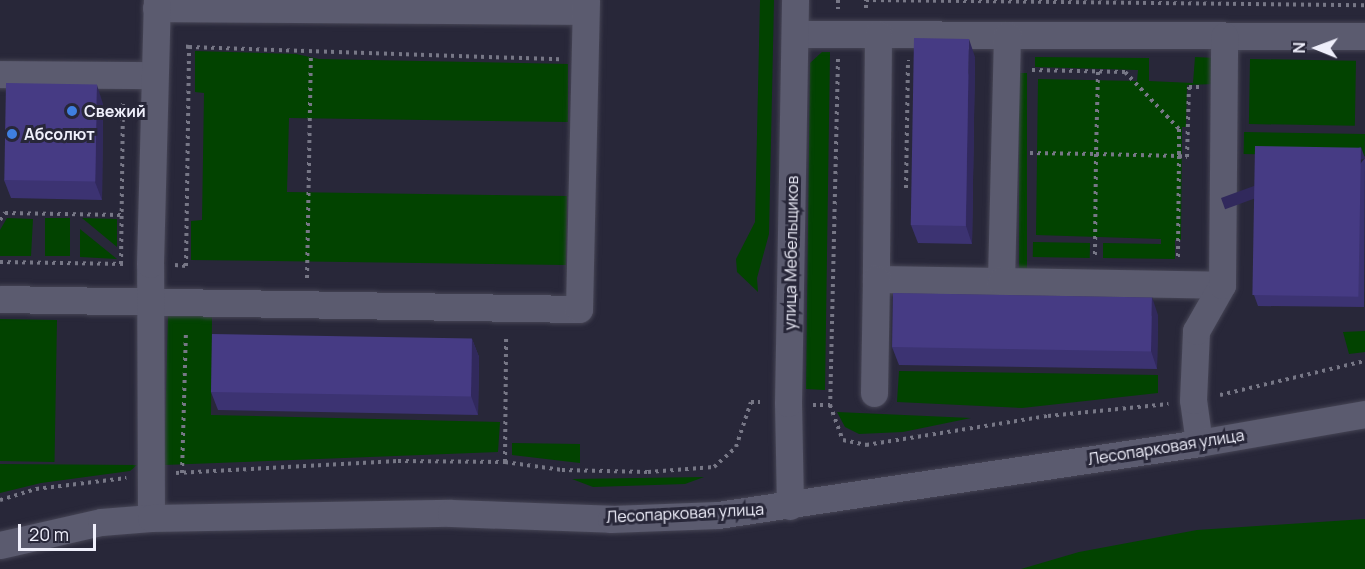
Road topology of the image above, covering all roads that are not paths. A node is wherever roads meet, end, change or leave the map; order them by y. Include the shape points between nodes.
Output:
1 (795, 0) edge
2 (156, 4) edge
3 (586, 5) edge
4 (795, 34) junction
5 (878, 34) junction
6 (1224, 36) junction
7 (1365, 36) edge
8 (1006, 41) junction
9 (0, 74) edge
10 (153, 75) junction
11 (876, 279) junction
12 (1001, 281) junction
13 (1221, 285) junction
14 (0, 299) edge
15 (150, 300) junction
16 (874, 393) dead end
17 (1365, 414) edge
18 (1199, 443) junction
19 (790, 506) junction
20 (151, 518) junction
21 (0, 545) edge

1 - 4 street, улица Мебельщиков
2 - 3 street
2 - 10 street
3 - 15 street via 579,309
4 - 5 street
4 - 19 street, улица Мебельщиков via 788,403
5 - 8 street
5 - 11 street
6 - 7 street
6 - 8 street
6 - 13 street
8 - 12 street
9 - 10 street
10 - 15 street
11 - 12 street
11 - 16 street
12 - 13 street
13 - 18 street via 1196,331 1194,400
14 - 15 street
15 - 20 street
17 - 18 street, Лесопарковая улица
18 - 19 street, Лесопарковая улица
19 - 20 street, Лесопарковая улица via 718,515 611,519 451,513
20 - 21 street, Лесопарковая улица via 101,522

